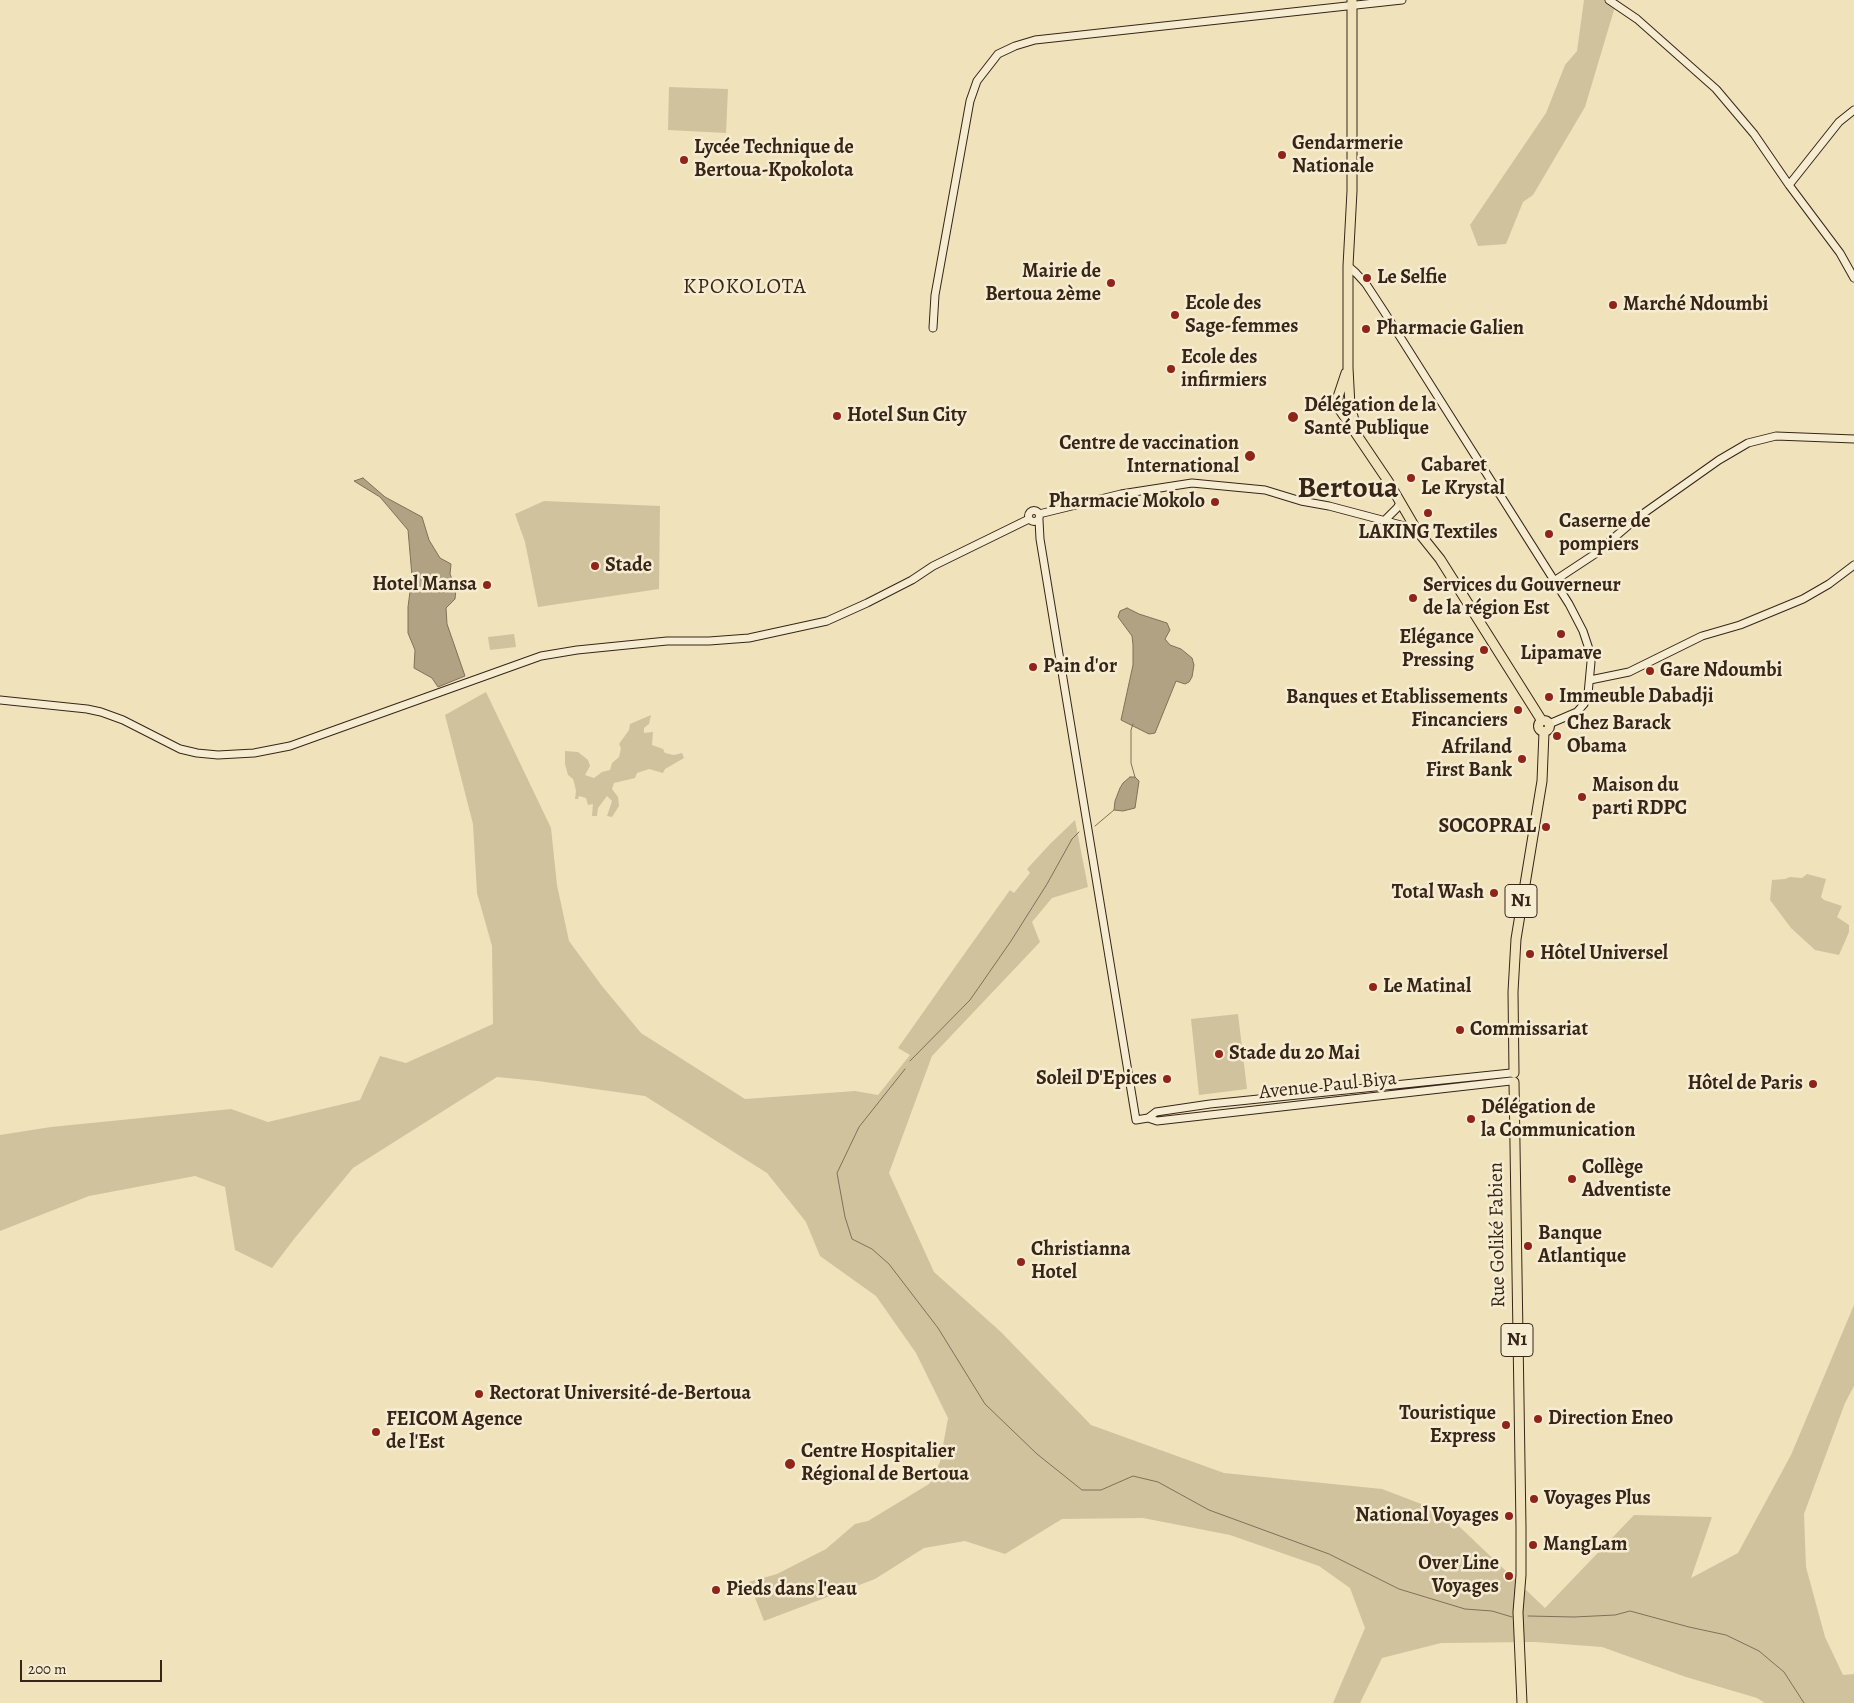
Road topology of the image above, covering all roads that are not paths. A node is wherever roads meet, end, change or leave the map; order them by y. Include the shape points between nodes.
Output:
1 (1402, 0) edge
2 (1609, 0) edge
3 (1352, 2) edge
4 (1854, 110) edge
5 (1789, 185) junction
6 (1348, 266) junction
7 (1854, 278) edge
8 (933, 328) dead end
9 (1348, 368) junction
10 (1359, 438) junction
11 (1854, 439) edge
12 (1398, 500) junction
13 (1035, 519) junction
14 (1385, 520) junction
15 (1416, 529) junction
16 (1854, 565) edge
17 (1554, 581) junction
18 (1590, 680) junction
19 (0, 700) edge
20 (1545, 725) junction
21 (1512, 1077) junction
22 (1522, 1703) edge

1 - 3 street
2 - 5 street via 1637,19 1716,89 1754,134
3 - 6 highway via 1352,191
3 - 8 street via 1035,40 998,54 977,80 970,101 935,295
4 - 5 street via 1840,122
5 - 7 street via 1840,253
6 - 9 highway
6 - 17 street via 1366,284 1385,313
9 - 10 highway via 1350,406
9 - 10 highway via 1338,397 1338,408
10 - 12 highway
11 - 17 street via 1776,436 1748,443 1676,490 1595,554
12 - 14 street via 1397,508
12 - 15 highway
13 - 14 street via 1121,494 1192,483 1265,490
13 - 19 street via 828,621 750,638 667,641 541,656 290,746 254,753 197,753 180,749 101,712
13 - 21 street via 1136,1120 1148,1118 1156,1112 1210,1104
14 - 15 street
15 - 20 highway via 1440,559
16 - 18 street via 1803,599 1740,625 1702,636 1638,669
17 - 18 street via 1589,649
18 - 20 street via 1581,708 1567,718
20 - 21 highway, N1 via 1542,781 1516,939
21 - 22 highway, Rue Goliké Fabien / N1 via 1521,1527 1518,1612

